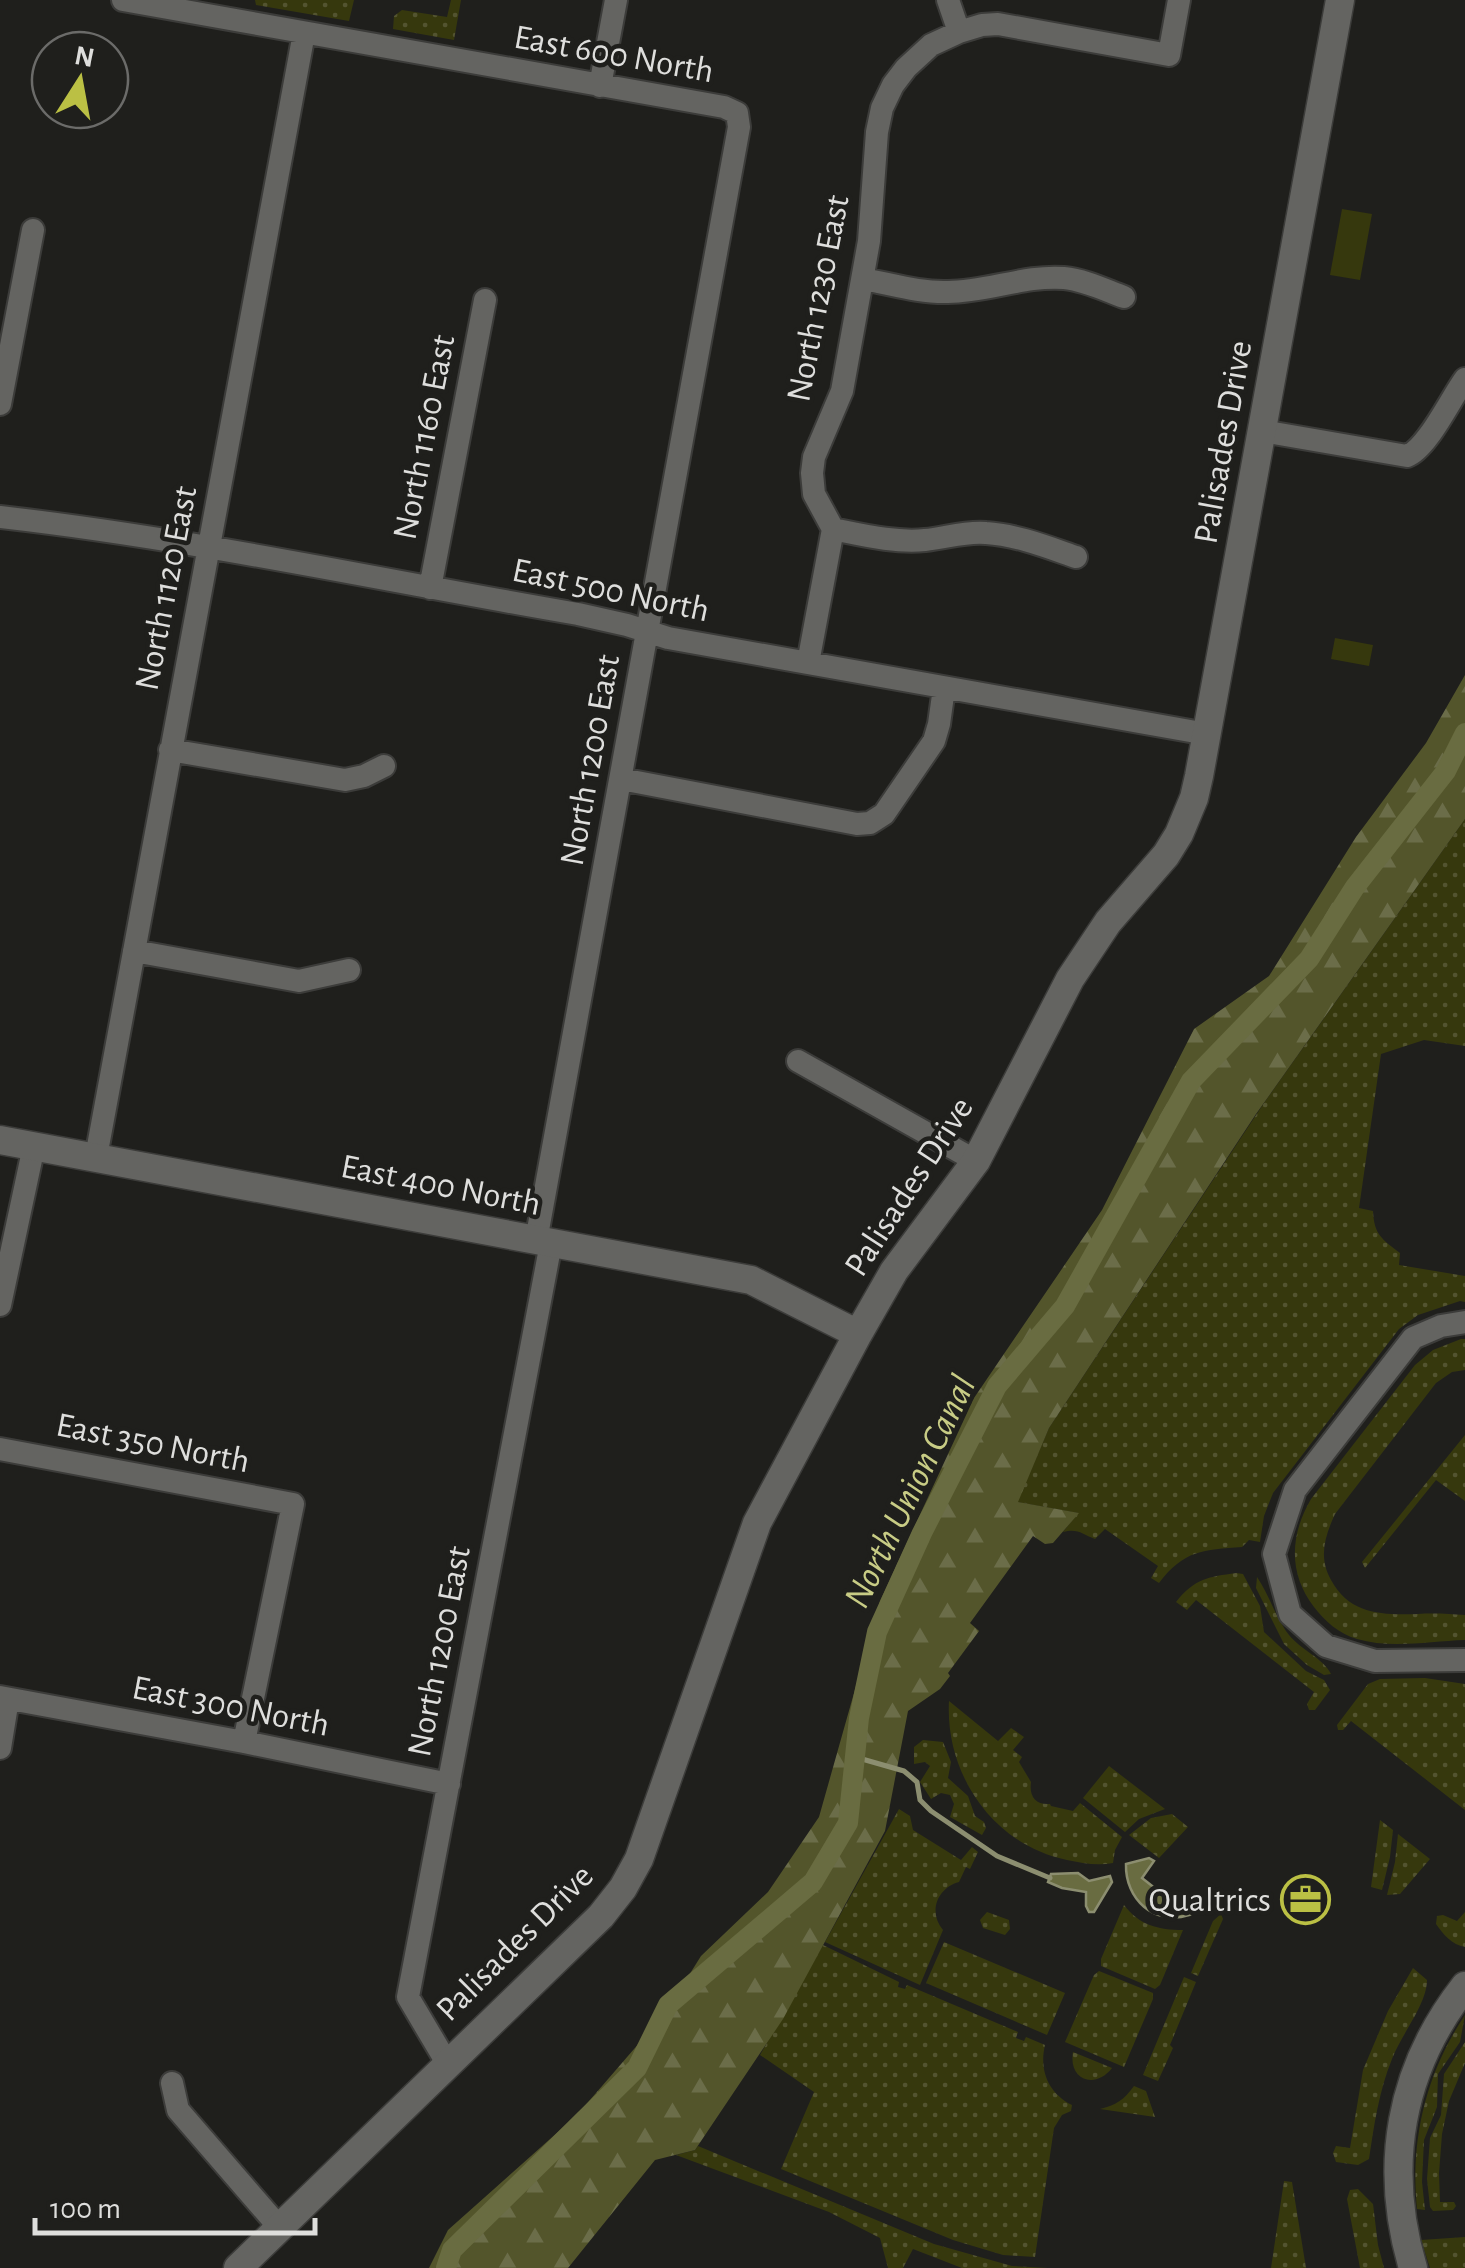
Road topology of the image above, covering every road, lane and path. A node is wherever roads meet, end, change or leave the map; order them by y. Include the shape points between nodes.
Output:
1 (123, 0) edge
2 (616, 0) edge
3 (948, 0) edge
4 (1179, 0) edge
5 (1340, 0) edge
6 (960, 32) junction
7 (304, 33) junction
8 (600, 86) junction
9 (737, 114) joint
10 (33, 230) dead end
11 (863, 279) junction
12 (1124, 297) dead end
13 (485, 300) dead end
14 (1465, 379) edge
15 (0, 404) edge
16 (1262, 431) junction
17 (0, 516) edge
18 (833, 529) junction
19 (208, 548) junction
20 (1076, 557) dead end
21 (430, 588) junction
22 (647, 632) junction
23 (808, 664) junction
24 (944, 688) junction
25 (1206, 734) junction
26 (170, 750) junction
27 (384, 766) dead end
28 (621, 779) junction
29 (134, 951) junction
30 (349, 970) dead end
31 (798, 1061) dead end
32 (0, 1140) edge
33 (34, 1146) junction
34 (96, 1157) junction
35 (976, 1162) junction
36 (543, 1242) junction
37 (0, 1305) edge
38 (1465, 1322) edge
39 (858, 1334) junction
40 (0, 1449) edge
41 (1465, 1660) edge
42 (4, 1698) edge
43 (244, 1742) junction
44 (0, 1748) edge
45 (449, 1784) junction
46 (1465, 1986) edge
47 (446, 2063) junction
48 (172, 2083) dead end
49 (279, 2227) junction
50 (238, 2268) edge
51 (1413, 2268) edge

1 - 7 street, East 600 North
2 - 8 street
3 - 6 street
4 - 6 street via 1169,55 998,24
5 - 16 street, Palisades Drive
6 - 11 street, North 1230 East via 919,54 883,105
7 - 8 street, East 600 North
7 - 19 street, North 1120 East
8 - 9 street, East 600 North
9 - 22 street, North 1200 East
10 - 15 street
11 - 12 street via 950,292 1060,278
11 - 18 street, North 1230 East via 842,391 814,456 814,494
13 - 21 street, North 1160 East
14 - 16 street via 1426,441 1407,456
16 - 25 street, Palisades Drive
17 - 19 street, East 500 North
18 - 20 street via 904,541 987,533
18 - 23 street
19 - 21 street, East 500 North
19 - 26 street, North 1120 East
21 - 22 street, East 500 North
22 - 23 street, East 500 North
22 - 28 street, North 1200 East
23 - 24 street, East 500 North
24 - 25 street, East 500 North
24 - 28 street via 934,741 870,824
25 - 35 street, Palisades Drive via 1194,798 1179,834 1070,979
26 - 27 street via 345,780
26 - 29 street, North 1120 East
28 - 36 street, North 1200 East
29 - 30 street via 299,981
29 - 34 street, North 1120 East
31 - 35 street
32 - 33 street, East 400 North
33 - 34 street, East 400 North
33 - 37 street
34 - 36 street, East 400 North
35 - 39 street, Palisades Drive via 913,1244
36 - 39 street, East 400 North via 751,1280
36 - 45 street, North 1200 East
38 - 41 street via 1413,1338 1296,1490 1274,1554 1290,1614 1326,1646 1375,1662
39 - 47 street, Palisades Drive via 757,1523 623,1888
40 - 43 street, East 350 North via 293,1504
42 - 43 street, East 300 North
42 - 44 street
43 - 45 street, East 300 North
45 - 47 street, North 1200 East via 408,1997
46 - 51 street via 1429,2043 1402,2122 1399,2204
47 - 49 street, Palisades Drive
48 - 49 street via 178,2110
49 - 50 street, Palisades Drive

